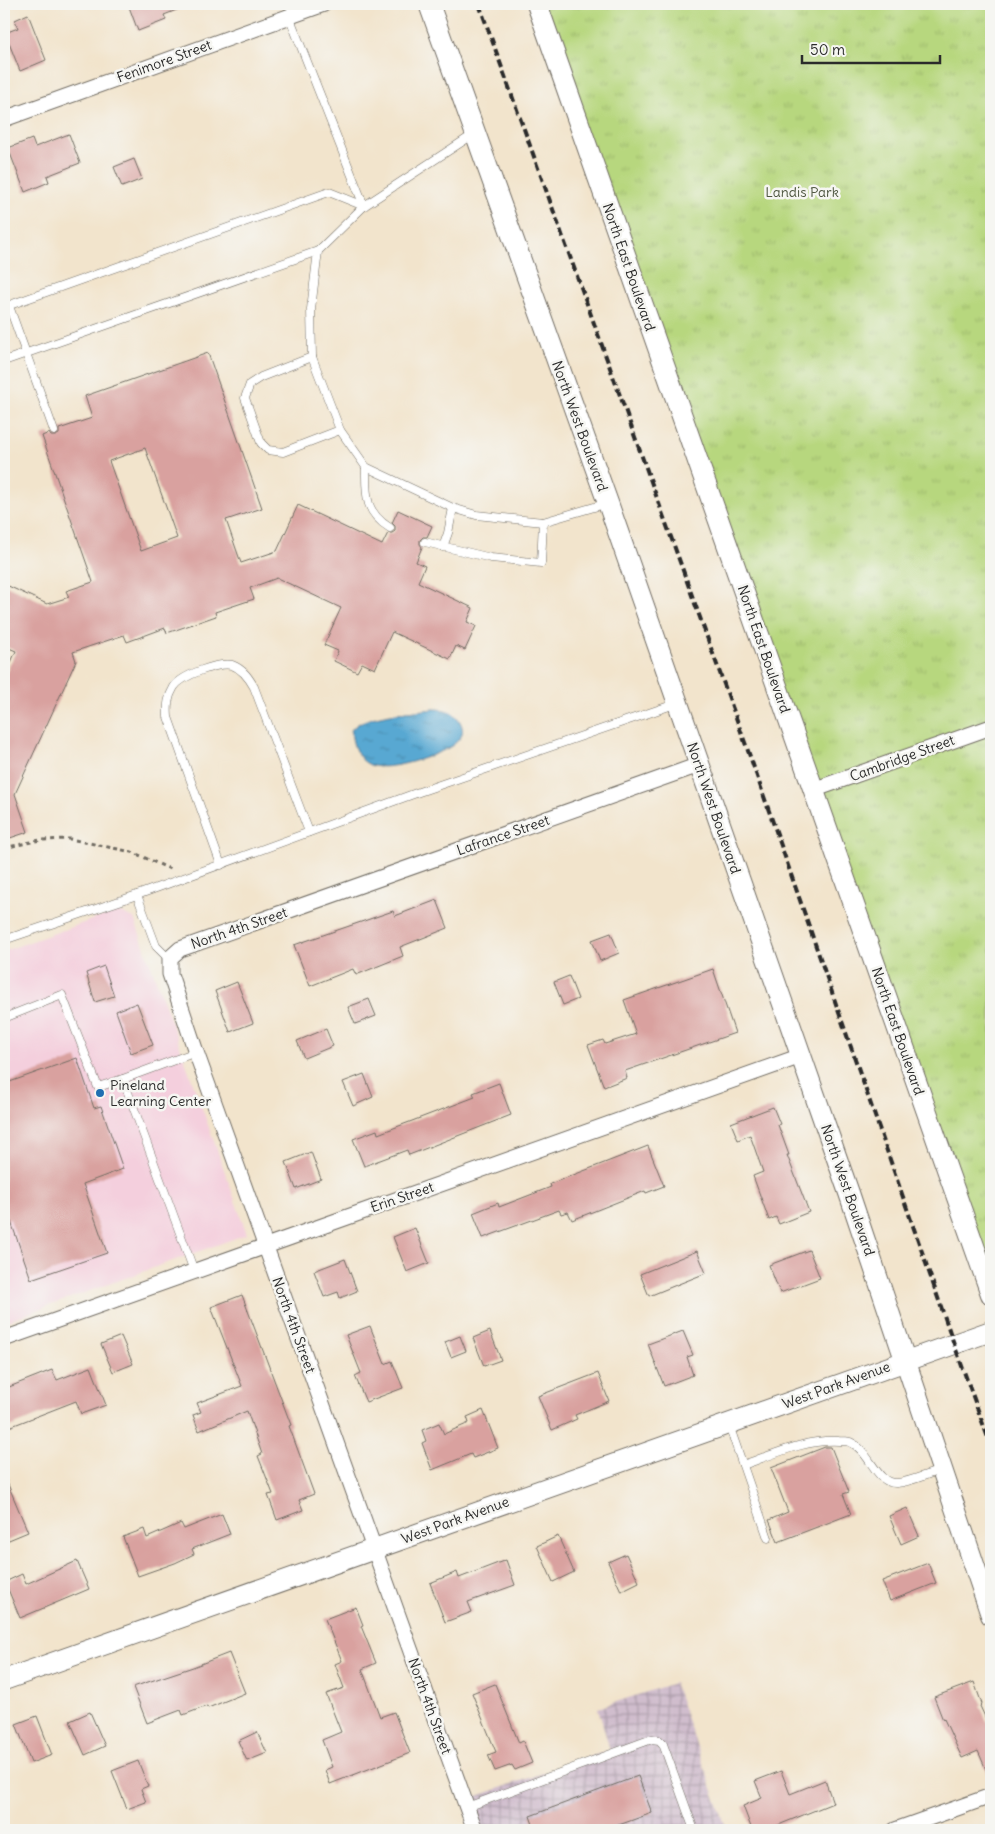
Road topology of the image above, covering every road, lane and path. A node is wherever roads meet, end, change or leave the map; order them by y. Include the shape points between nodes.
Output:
1 (324, 4) edge
2 (429, 4) edge
3 (537, 4) edge
4 (289, 16) junction
5 (4, 119) edge
6 (475, 134) junction
7 (364, 206) junction
8 (318, 251) junction
9 (6, 306) edge
10 (26, 353) junction
11 (312, 357) junction
12 (4, 360) edge
13 (340, 430) junction
14 (54, 431) dead end
15 (366, 467) junction
16 (608, 503) junction
17 (453, 508) junction
18 (542, 522) junction
19 (390, 528) dead end
20 (425, 542) dead end
21 (442, 547) junction
22 (678, 703) junction
23 (991, 727) edge
24 (699, 766) junction
25 (813, 790) junction
26 (309, 832) junction
27 (4, 848) edge
28 (221, 865) junction
29 (186, 877) junction
30 (137, 895) junction
31 (307, 904) joint
32 (4, 940) edge
33 (170, 960) junction
34 (4, 1018) edge
35 (196, 1052) junction
36 (801, 1056) junction
37 (123, 1079) junction
38 (266, 1245) junction
39 (194, 1271) junction
40 (991, 1294) edge
41 (991, 1331) edge
42 (4, 1339) edge
43 (906, 1360) junction
44 (728, 1423) junction
45 (743, 1465) junction
46 (942, 1470) junction
47 (768, 1538) dead end
48 (374, 1549) junction
49 (991, 1615) edge
50 (4, 1680) edge
51 (991, 1796) edge
52 (467, 1807) junction
53 (475, 1830) edge
54 (694, 1830) edge
55 (895, 1830) edge

1 - 4 street, Fenimore Street
2 - 6 main road, North West Boulevard
3 - 25 main road, North East Boulevard
4 - 5 street, Fenimore Street
4 - 7 lane
6 - 7 lane
6 - 16 main road, North West Boulevard
7 - 8 lane
7 - 9 lane via 329,192
8 - 10 lane
8 - 11 lane via 311,309
9 - 10 lane
10 - 12 lane
10 - 14 lane
11 - 13 lane
11 - 13 lane via 250,384 245,398 261,443 268,450 283,452
13 - 15 lane
15 - 17 lane
15 - 19 lane via 367,501 371,512
16 - 18 lane
16 - 22 main road, North West Boulevard
17 - 18 lane via 476,515
17 - 21 lane
18 - 21 lane via 541,563 491,558
20 - 21 lane
22 - 24 main road, North West Boulevard
22 - 26 lane
23 - 25 street, Cambridge Street
24 - 31 street, Lafrance Street
24 - 36 main road, North West Boulevard
25 - 40 main road, North East Boulevard
26 - 28 lane
26 - 28 lane via 254,687 245,673 232,665 215,666 194,673 175,685 167,702 168,717
27 - 29 path via 40,840 70,839 132,852
28 - 29 lane
29 - 30 lane
30 - 32 lane
30 - 33 lane via 156,946
31 - 33 street, North 4th Street via 180,949
33 - 35 street, North 4th Street via 170,974
34 - 37 lane via 62,995 98,1087
35 - 37 lane
35 - 38 street, North 4th Street
36 - 38 street, Erin Street
36 - 43 main road, North West Boulevard
37 - 39 lane
38 - 39 street, Erin Street
38 - 48 street, North 4th Street
39 - 42 street, Erin Street
41 - 43 main road, West Park Avenue
43 - 44 main road, West Park Avenue
43 - 46 main road, North West Boulevard
44 - 45 lane
44 - 48 main road, West Park Avenue
45 - 46 lane via 812,1442 834,1440 850,1441 862,1450 886,1482 896,1484
45 - 47 lane
46 - 49 main road, North West Boulevard
48 - 50 main road, West Park Avenue
48 - 52 street, North 4th Street
51 - 55 street
52 - 53 street, North 4th Street
52 - 54 lane via 652,1739 663,1744

